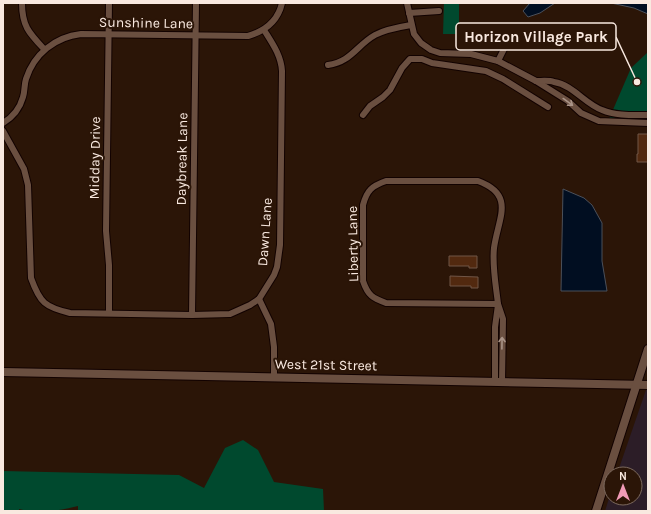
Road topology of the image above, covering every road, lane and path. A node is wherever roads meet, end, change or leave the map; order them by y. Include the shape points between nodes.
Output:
1 (22, 3) edge
2 (109, 3) edge
3 (196, 3) edge
4 (282, 3) edge
5 (407, 3) edge
6 (439, 10) dead end
7 (409, 13) junction
8 (411, 25) junction
9 (264, 30) junction
10 (108, 34) junction
11 (195, 36) junction
12 (509, 39) dead end
13 (44, 49) junction
14 (459, 53) junction
15 (498, 61) junction
16 (328, 65) dead end
17 (458, 67) junction
18 (536, 81) junction
19 (548, 107) dead end
20 (648, 115) edge
21 (364, 116) dead end
22 (3, 123) edge
23 (648, 123) edge
24 (3, 132) edge
25 (259, 299) junction
26 (498, 304) junction
27 (110, 313) junction
28 (192, 315) junction
29 (648, 349) edge
30 (3, 372) edge
31 (274, 377) junction
32 (498, 382) junction
33 (636, 385) junction
34 (648, 385) edge
35 (596, 511) edge

1 - 13 street via 25,26
2 - 10 street, Midday Drive
3 - 11 street, Daybreak Lane
4 - 9 street via 280,11
5 - 7 street
6 - 7 street
7 - 8 street
8 - 14 street via 414,34 430,50
8 - 16 street via 386,30 364,42 347,59
9 - 11 street, Sunshine Lane via 248,36
9 - 25 street, Dawn Lane via 278,53 282,71 280,245 274,275
10 - 11 street, Sunshine Lane
10 - 13 street, Sunshine Lane via 76,35
10 - 27 street, Midday Drive via 106,231
11 - 28 street, Daybreak Lane
12 - 15 street
13 - 22 street, Sunshine Lane via 30,69 18,109
14 - 15 street
14 - 17 street
15 - 18 street
17 - 19 street via 486,71
17 - 21 street via 410,59 390,90 370,106
18 - 20 street via 554,81 562,84 595,107 607,112
18 -> 23 street via 581,113 599,122
24 - 27 street, Dawn Lane via 24,169 28,185 31,278 40,303 70,312
25 - 28 street, Dawn Lane via 230,314
25 - 31 street via 271,324
26 - 26 street, Liberty Lane via 494,249 502,207 499,195 489,185 478,181 386,181 375,185 366,195 363,281 366,291 372,298 386,303
26 - 32 street, Liberty Lane via 503,319
27 - 28 street, Dawn Lane
29 - 33 street
30 - 31 street, West 21st Street
31 - 32 street, West 21st Street
32 - 33 street, West 21st Street
33 - 34 street, West 21st Street
33 - 35 street

